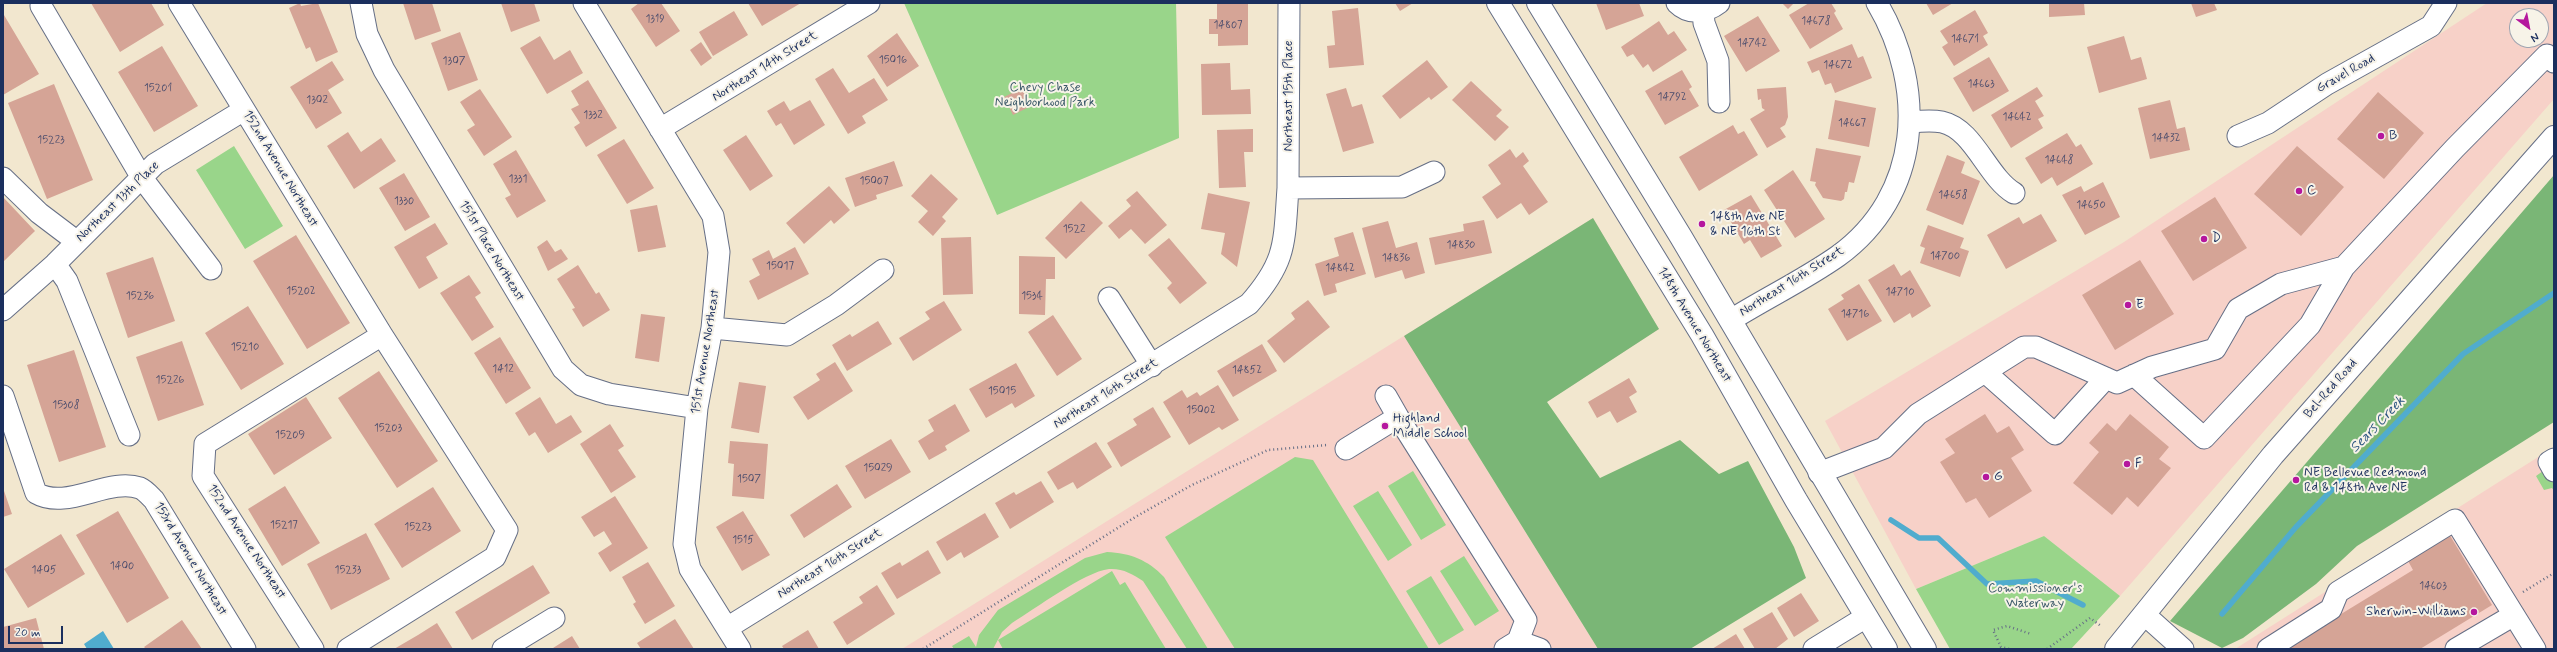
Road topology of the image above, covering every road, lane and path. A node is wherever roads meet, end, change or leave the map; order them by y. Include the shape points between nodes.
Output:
1 (179, 3) edge
2 (361, 3) edge
3 (584, 3) edge
4 (869, 3) edge
5 (1289, 3) edge
6 (1498, 3) edge
7 (1538, 3) edge
8 (1677, 3) edge
9 (1877, 3) edge
10 (2446, 3) edge
11 (41, 6) dead end
12 (1711, 7) edge
13 (2552, 55) edge
14 (1719, 102) dead end
15 (244, 110) junction
16 (1911, 122) junction
17 (660, 129) junction
18 (2238, 136) dead end
19 (2554, 137) edge
20 (1434, 172) dead end
21 (3, 178) edge
22 (142, 178) junction
23 (1288, 188) junction
24 (2014, 193) dead end
25 (76, 241) junction
26 (55, 264) junction
27 (2344, 267) junction
28 (211, 269) dead end
29 (882, 270) dead end
30 (1109, 298) dead end
31 (3, 310) edge
32 (1686, 310) junction
33 (1731, 320) junction
34 (712, 328) junction
35 (382, 335) junction
36 (1749, 351) junction
37 (1152, 366) junction
38 (1985, 372) junction
39 (2134, 375) junction
40 (2106, 378) junction
41 (3, 396) edge
42 (1386, 396) dead end
43 (697, 408) junction
44 (1398, 417) junction
45 (129, 435) dead end
46 (1346, 449) joint
47 (1819, 473) junction
48 (2554, 573) edge
49 (2510, 608) junction
50 (2145, 615) junction
51 (1866, 617) junction
52 (554, 618) dead end
53 (2101, 626) dead end
54 (727, 628) junction
55 (2031, 634) dead end
56 (1511, 645) edge
57 (2002, 648) edge
58 (245, 649) edge
59 (314, 649) edge
60 (348, 649) edge
61 (503, 649) edge
62 (740, 649) edge
63 (924, 649) edge
64 (1540, 649) edge
65 (1814, 649) edge
66 (1886, 649) edge
67 (1926, 649) edge
68 (2009, 649) edge
69 (2047, 649) edge
70 (2116, 649) edge
71 (2183, 649) edge
72 (2268, 649) edge
73 (2456, 649) edge
74 (2535, 649) edge

1 - 15 street, 152nd Avenue Northeast
2 - 43 street, 151st Place Northeast via 367,34 384,70 563,369 581,385 609,394
3 - 17 street, 151st Avenue Northeast
4 - 17 street, Northeast 14th Street
5 - 23 street, Northeast 15th Place
6 - 32 main road, 148th Avenue Northeast
7 - 33 main road
8 - 12 street via 1687,10
9 - 16 street, Northeast 16th Street via 1896,43 1908,84
10 - 18 street, Gravel Road via 2431,26 2327,84 2268,123
11 - 22 street
12 - 14 street via 1704,24 1718,61
13 - 27 street via 2455,148
15 - 22 street, Northeast 13th Place via 155,164
15 - 35 street, 152nd Avenue Northeast
16 - 24 street via 1944,122 1969,139 2002,186
16 - 33 street, Northeast 16th Street via 1905,157 1894,190 1866,231 1838,255
17 - 34 street, 151st Avenue Northeast via 713,216 719,252
19 - 50 main road, Bel-Red Road via 2273,455
20 - 23 street via 1402,186
21 - 25 street via 39,213
22 - 25 street, Northeast 13th Place
22 - 28 street
23 - 37 street, Northeast 16th Street via 1284,243 1278,265 1267,284 1249,304
25 - 26 street, Northeast 13th Place
26 - 31 street, Northeast 13th Place
26 - 45 street via 67,281
27 - 39 street via 2281,284 2238,309 2215,349 2152,367
27 - 39 street via 2310,325 2204,438
29 - 34 street via 836,305 787,335
30 - 37 street
32 - 36 main road via 1725,358 1737,358
32 - 51 main road, 148th Avenue Northeast
33 - 36 main road
34 - 43 street, 151st Avenue Northeast
35 - 59 street, 152nd Avenue Northeast via 205,444 203,476
35 - 60 street, 152nd Avenue Northeast via 507,530 495,557
36 - 47 main road
37 - 54 street, Northeast 16th Street
38 - 40 street via 2024,347 2036,347
38 - 40 street via 2055,434
38 - 47 street via 1918,414 1884,448
39 - 40 street via 2117,383
41 - 58 street, 153rd Avenue Northeast via 36,493 46,498 59,498 128,485 142,489 154,500
42 - 44 street
43 - 54 street, 151st Avenue Northeast via 684,544 690,569
44 - 46 street
44 - 56 street via 1526,620
46 - 63 path via 1338,444 1268,450 1236,464 1137,516
47 - 67 main road
48 - 49 path
49 - 72 street via 2455,520 2338,592 2331,609
49 - 73 street
49 - 74 street
50 - 70 main road, Bel-Red Road
50 - 71 street
51 - 65 street
51 - 66 main road, 148th Avenue Northeast
52 - 61 street
53 - 69 path via 2090,618
54 - 62 street, 151st Avenue Northeast
55 - 57 path via 2007,626 1993,630
56 - 64 street
57 - 68 path

